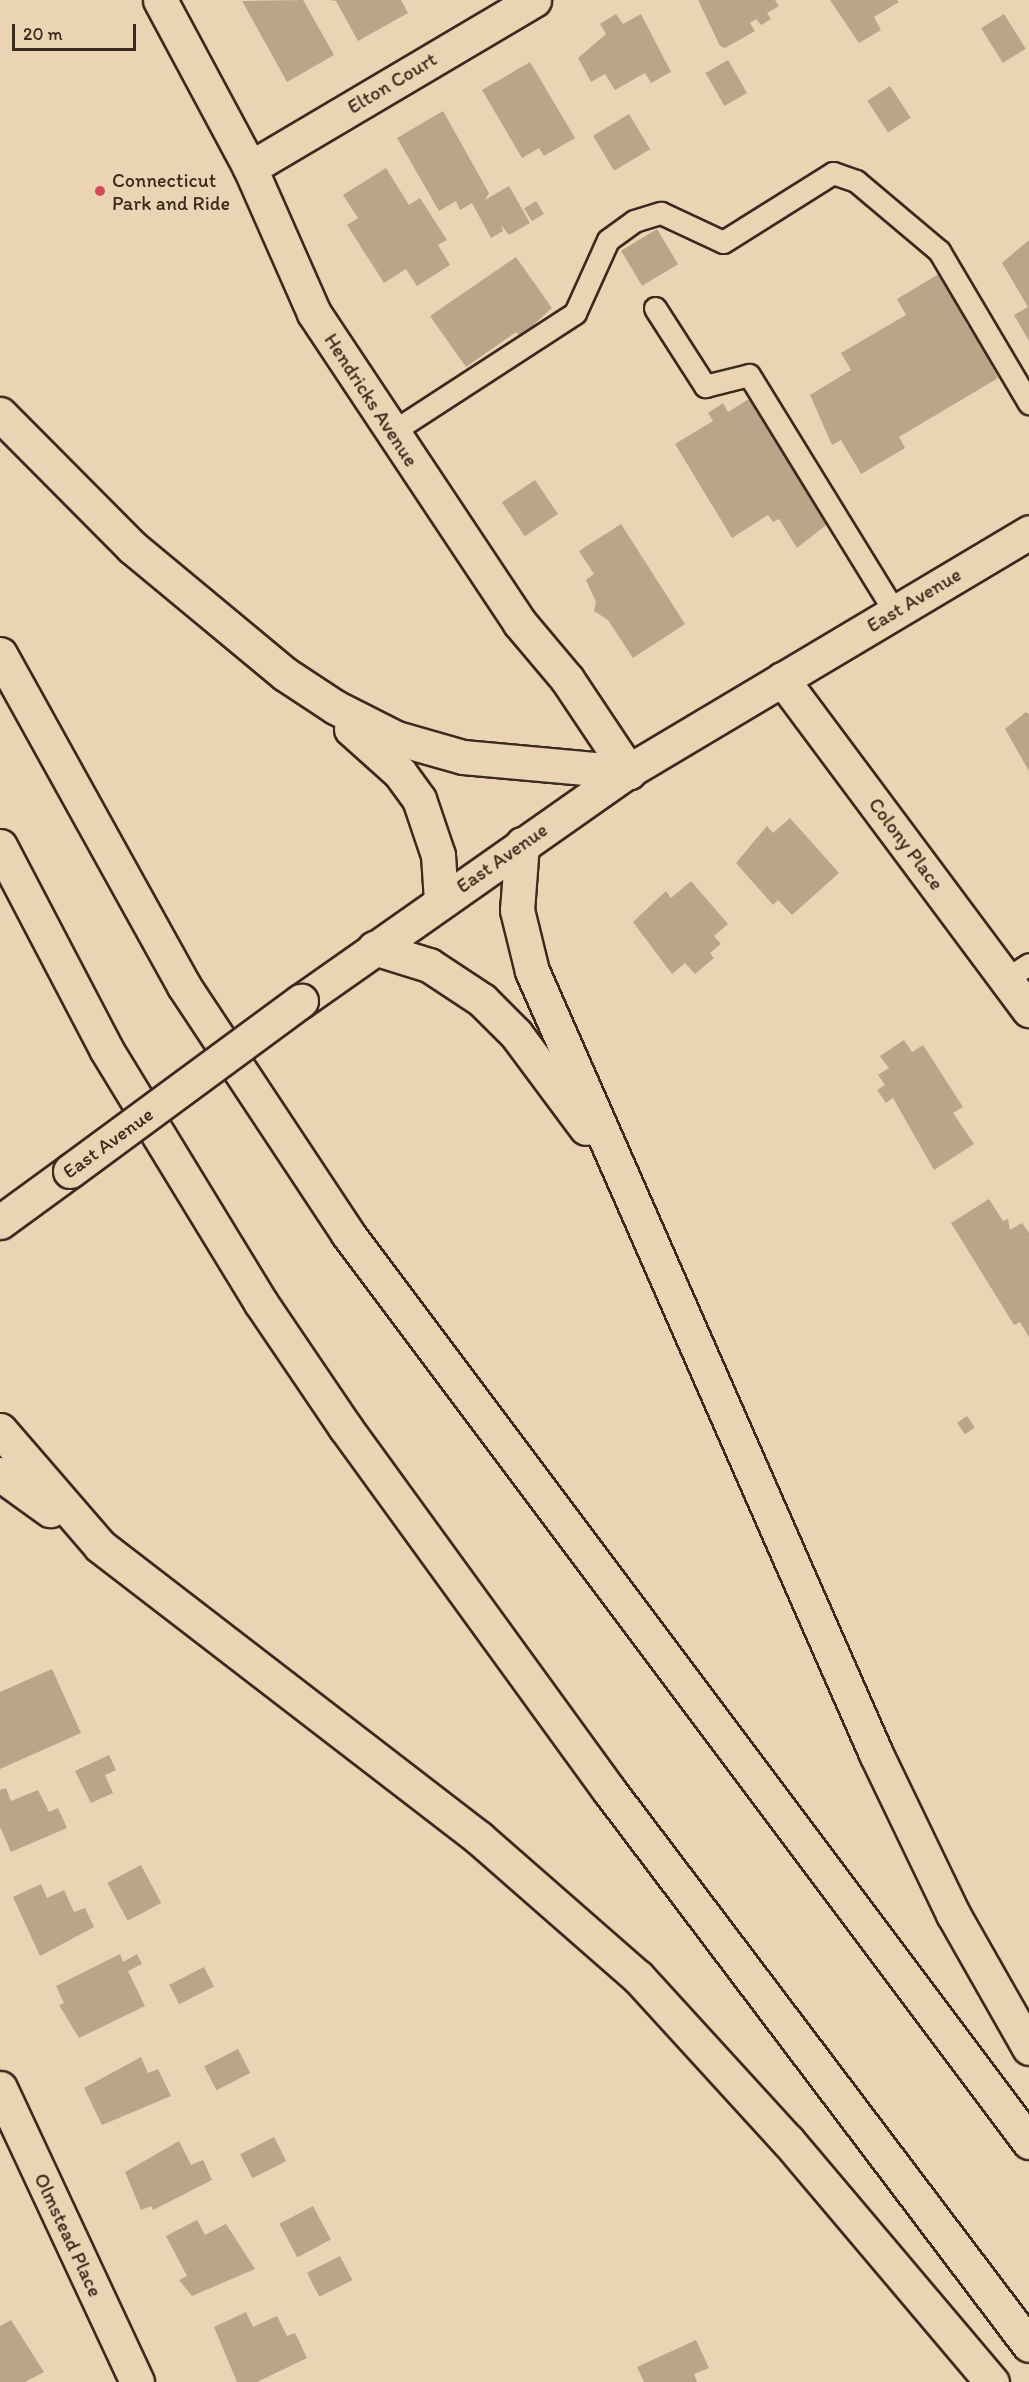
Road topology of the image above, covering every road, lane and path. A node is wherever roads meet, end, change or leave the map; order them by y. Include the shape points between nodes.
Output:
1 (160, 0) edge
2 (534, 0) edge
3 (250, 168) junction
4 (655, 308) dead end
5 (1029, 403) edge
6 (0, 414) edge
7 (392, 432) junction
8 (1029, 532) edge
9 (895, 612) junction
10 (0, 654) edge
11 (285, 674) junction
12 (782, 679) junction
13 (628, 772) junction
14 (522, 844) junction
15 (0, 846) edge
16 (441, 900) junction
17 (375, 948) junction
18 (1017, 972) edge
19 (1029, 1010) edge
20 (0, 1222) edge
21 (651, 1241) junction
22 (0, 1430) edge
23 (0, 1474) edge
24 (100, 1546) junction
25 (1029, 2048) edge
26 (0, 2088) edge
27 (1029, 2142) edge
28 (1029, 2345) edge
29 (137, 2382) edge
30 (992, 2382) edge

1 - 3 main road, Hendricks Avenue
2 - 3 main road, Elton Court
3 - 7 main road, Hendricks Avenue via 314,313
4 - 9 lane via 705,386 749,375
5 - 7 lane via 939,251 856,181 833,173 723,242 661,213 634,221 608,240 575,313
6 - 11 main road via 132,547
7 - 13 main road, Hendricks Avenue via 519,622 567,679
8 - 9 main road, East Avenue
9 - 12 main road, East Avenue
10 - 27 main road via 184,986 348,1234
11 - 13 main road via 366,724 429,750 504,762
11 - 16 main road via 377,750 419,799 436,846
12 - 13 main road, East Avenue
12 - 18 main road, Colony Place
13 - 14 main road, East Avenue
14 - 16 main road, East Avenue
14 - 21 main road via 517,910 532,971
15 - 28 main road via 112,1059 345,1427 608,1789
16 - 17 main road, East Avenue
17 - 20 main road, East Avenue, bridge
17 - 21 main road via 403,954 455,980 516,1034 595,1142
18 - 19 main road, Colony Place
21 - 25 main road via 909,1825
22 - 24 main road
23 - 24 main road
24 - 30 main road via 389,1766 587,1929 708,2050
26 - 29 main road, Olmstead Place

